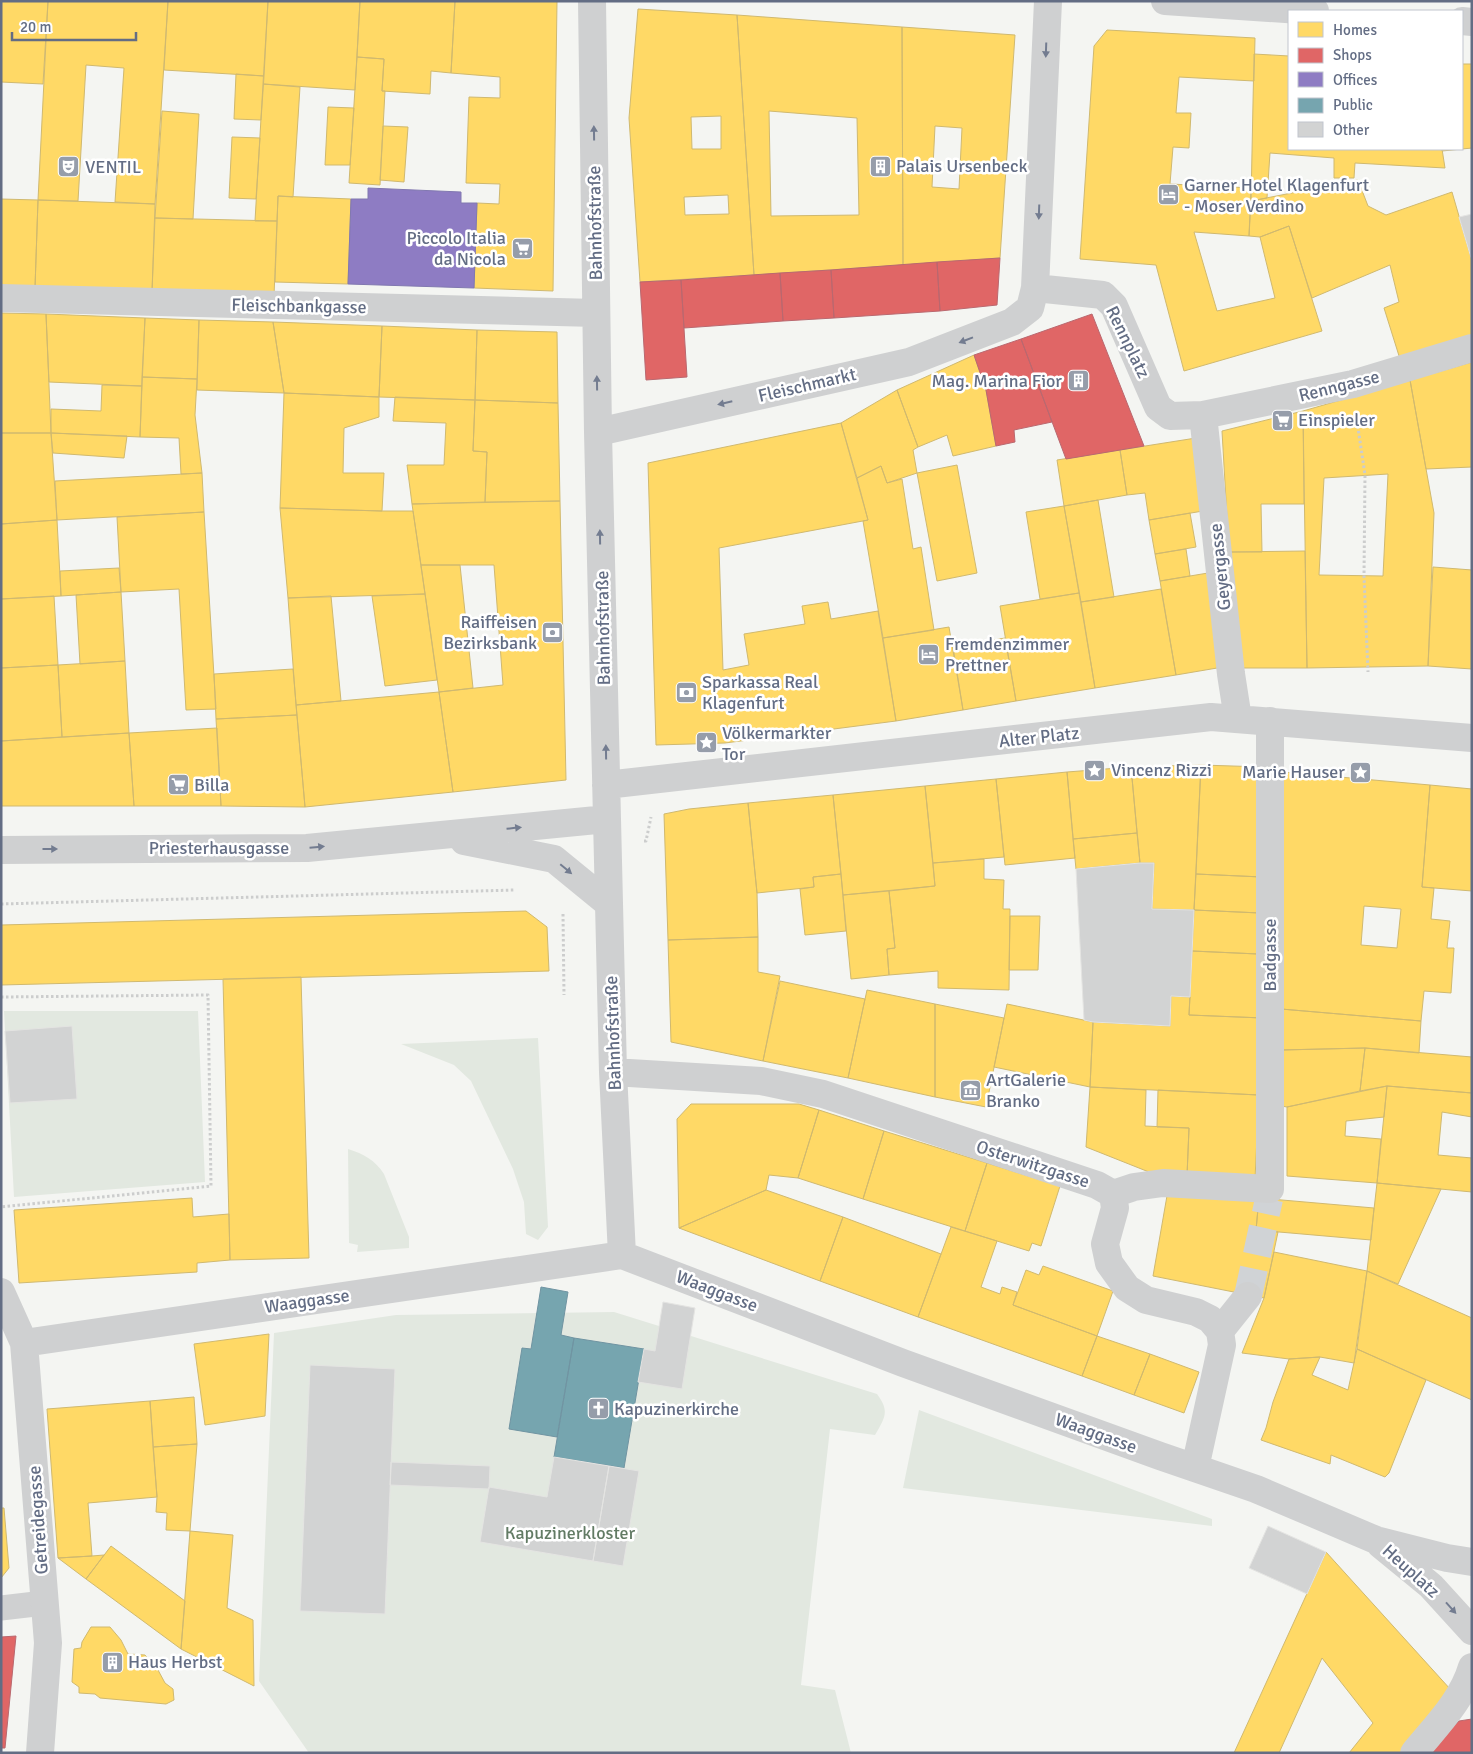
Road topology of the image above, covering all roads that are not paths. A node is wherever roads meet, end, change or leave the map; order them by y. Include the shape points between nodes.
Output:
1 (592, 1) edge
2 (1048, 1) edge
3 (1164, 1) edge
4 (1299, 10) edge
5 (1036, 288) junction
6 (1, 298) edge
7 (596, 313) junction
8 (1472, 348) edge
9 (1204, 415) junction
10 (598, 432) junction
11 (1238, 719) junction
12 (1270, 722) junction
13 (1472, 738) edge
14 (606, 785) junction
15 (606, 819) junction
16 (436, 836) junction
17 (1, 850) edge
18 (609, 904) junction
19 (613, 1072) junction
20 (1113, 1194) junction
21 (622, 1255) junction
22 (1, 1292) edge
23 (1248, 1296) tunnel mouth
24 (1220, 1331) junction
25 (24, 1343) junction
26 (1195, 1468) junction
27 (1376, 1540) junction
28 (1472, 1562) edge
29 (44, 1604) junction
30 (1, 1608) edge
31 (1472, 1631) edge
32 (1472, 1668) edge
33 (40, 1753) edge
34 (1414, 1753) edge

7 -> 1 street, Bahnhofstraße
2 -> 5 street, Fleischmarkt
3 - 4 street
5 - 9 street, Rennplatz via 1103,295 1114,306 1158,407 1170,416
5 -> 10 street, Fleischmarkt via 1030,308 1012,322 909,362
6 - 7 street, Fleischbankgasse
10 -> 7 street, Bahnhofstraße
8 - 9 street, Renngasse via 1353,384
9 - 11 street, Geyergasse
14 -> 10 street, Bahnhofstraße
11 - 12 street, Alter Platz
11 - 14 street, Alter Platz via 1210,717
12 - 13 street, Alter Platz
12 - 20 street, Badgasse via 1269,1194 1163,1183 1134,1186
14 - 15 street, Bahnhofstraße
16 -> 15 street, Priesterhausgasse
15 - 18 street, Bahnhofstraße
17 -> 16 street, Priesterhausgasse via 307,848
16 -> 18 street, Priesterhausgasse via 554,859
18 - 19 street, Bahnhofstraße
19 - 20 street, Osterwitzgasse via 761,1081 823,1094 1097,1185
19 - 21 street, Bahnhofstraße
20 - 24 street via 1115,1208 1105,1244 1109,1263 1127,1288 1146,1300 1196,1312 1210,1319
21 - 25 street, Waaggasse
21 - 26 street, Waaggasse
22 - 25 street, Getreidegasse
23 - 24 street
24 - 26 street via 1222,1345
25 - 29 street, Getreidegasse
26 - 27 street, Waaggasse via 1256,1489
27 - 28 street, Heuplatz
27 -> 31 street, Heuplatz via 1431,1586
29 - 30 lane
29 - 33 street, Getreidegasse via 48,1643
32 - 34 street via 1457,1701

